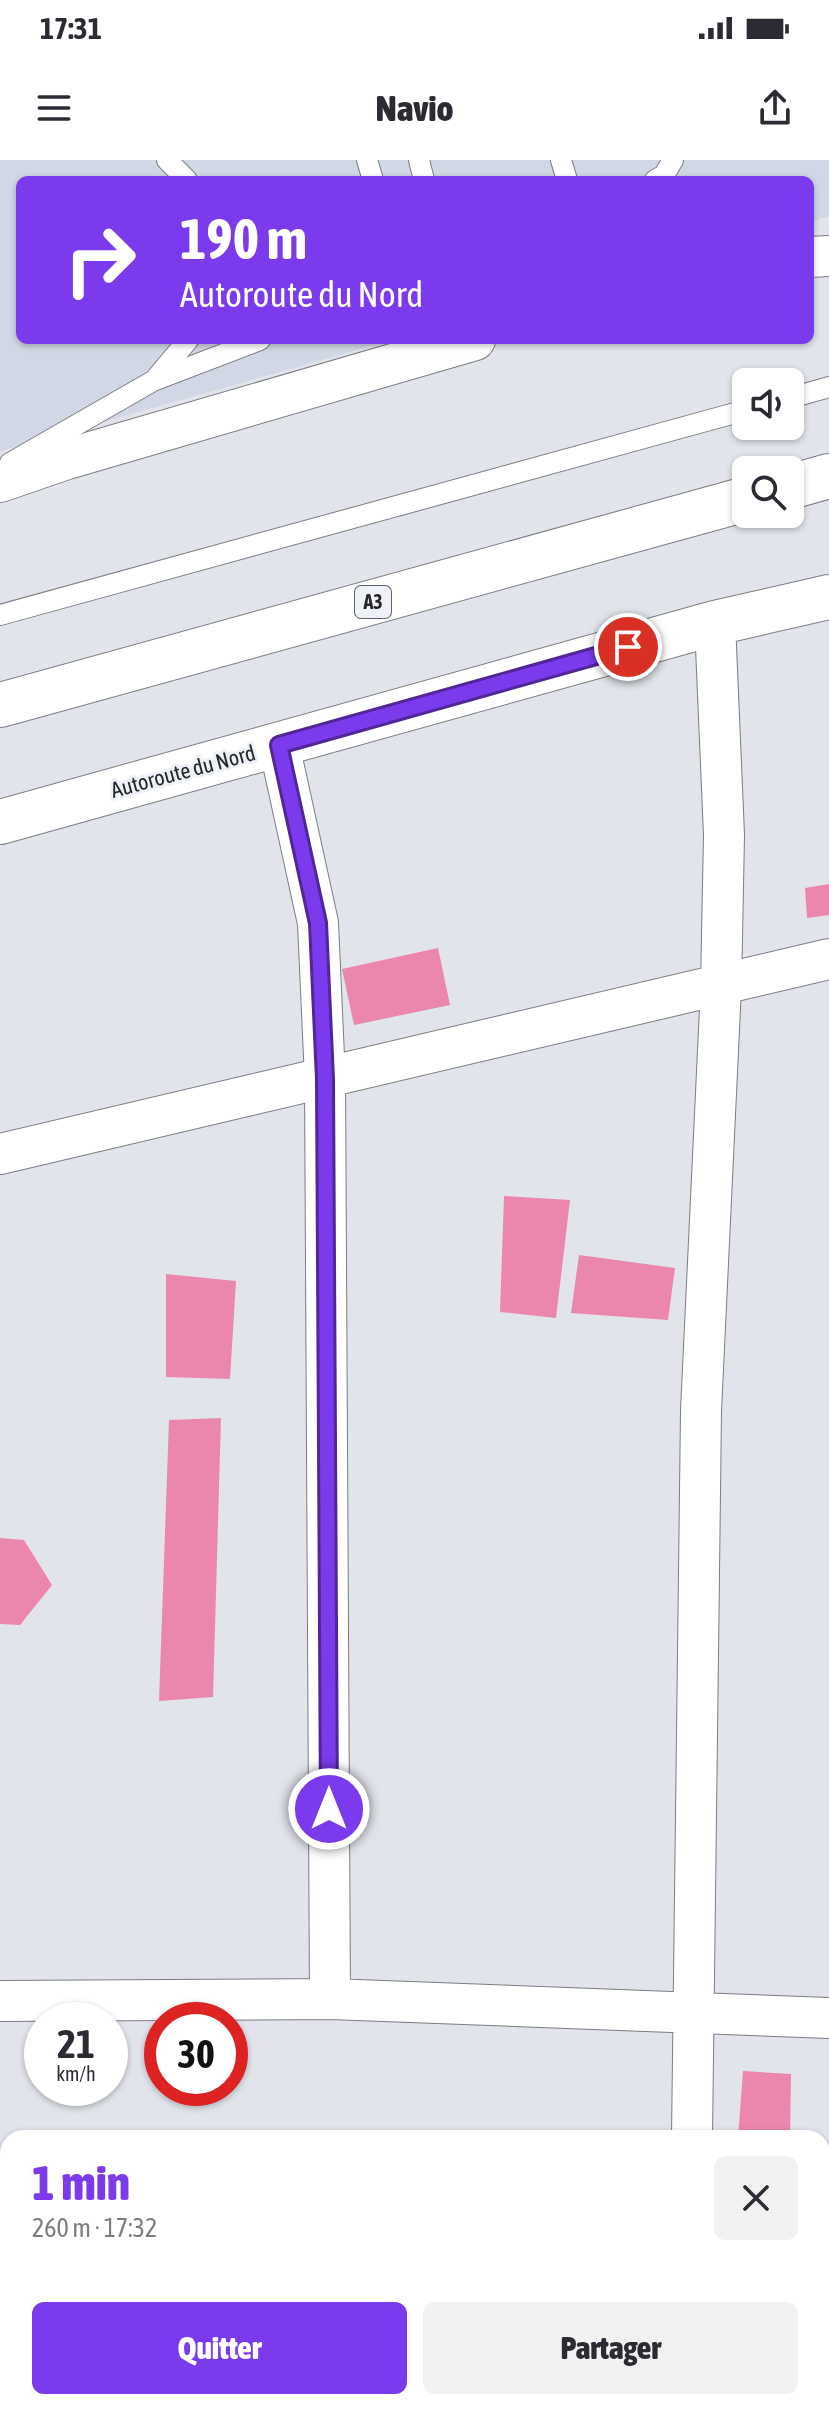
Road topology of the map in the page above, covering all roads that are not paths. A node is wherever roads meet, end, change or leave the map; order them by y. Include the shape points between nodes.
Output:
1 (167, 160) edge
2 (183, 176) edge
3 (185, 344) edge
4 (250, 344) edge
5 (461, 344) edge
6 (153, 381) junction
7 (829, 387) edge
8 (804, 394) edge
9 (732, 414) edge
10 (0, 468) edge
11 (829, 476) edge
12 (0, 482) edge
13 (804, 483) edge
14 (732, 503) edge
15 (829, 597) edge
16 (0, 615) edge
17 (715, 623) junction
18 (0, 705) edge
19 (279, 745) junction
20 (0, 822) edge
21 (829, 959) edge
22 (721, 987) junction
23 (325, 1079) junction
24 (0, 1154) edge
25 (330, 1999) junction
26 (0, 2001) edge
27 (693, 2015) junction
28 (829, 2018) edge
29 (692, 2130) edge

1 - 2 lane
3 - 6 lane
4 - 6 lane
5 - 12 street
6 - 10 lane
7 - 8 lane
9 - 16 lane
11 - 13 highway
14 - 18 highway, A3
15 - 17 highway, Autoroute du Nord
17 - 19 highway, Autoroute du Nord
17 - 22 street via 724,835
19 - 20 highway, Autoroute du Nord
19 - 23 street via 318,923
21 - 22 street
22 - 23 street
22 - 27 street via 701,1411
23 - 24 street
23 - 25 street
25 - 26 street
25 - 27 street
27 - 28 street
27 - 29 street

